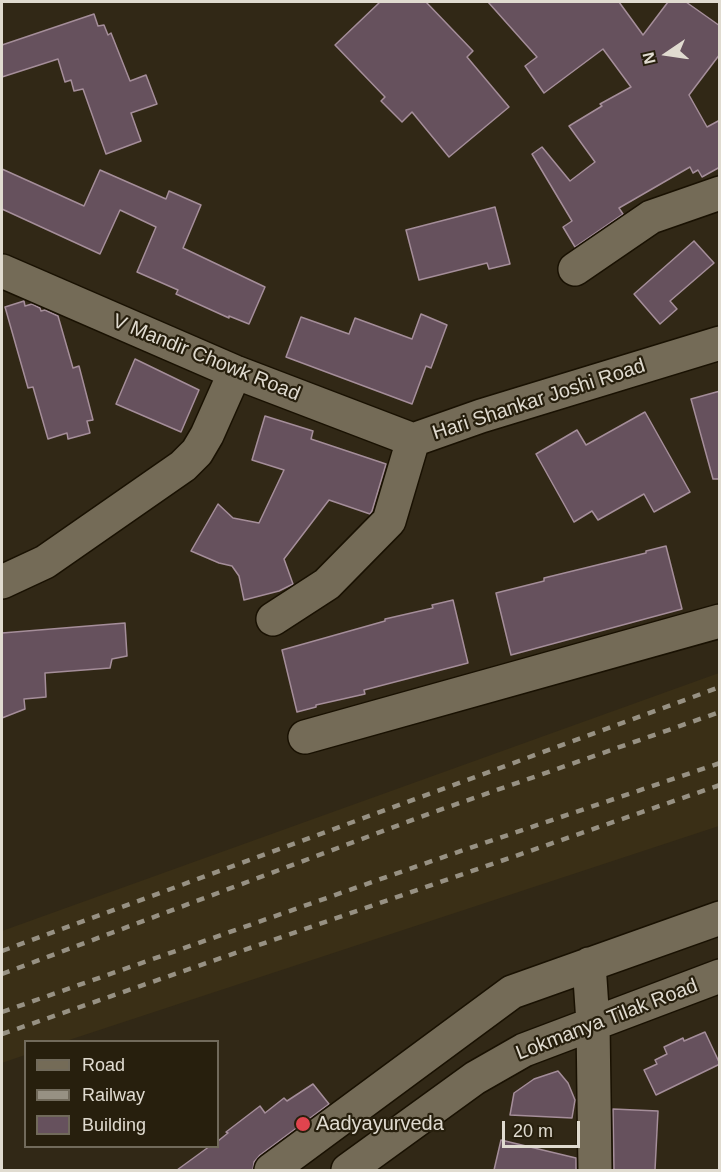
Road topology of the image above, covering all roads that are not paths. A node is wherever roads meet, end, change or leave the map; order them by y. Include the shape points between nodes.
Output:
1 (720, 193) edge
2 (575, 269) dead end
3 (2, 272) edge
4 (720, 343) edge
5 (235, 372) junction
6 (413, 440) junction
7 (2, 582) edge
8 (273, 619) dead end
9 (720, 621) edge
10 (305, 736) dead end
11 (720, 918) edge
12 (589, 964) junction
13 (720, 976) edge
14 (593, 1023) junction
15 (272, 1170) edge
16 (348, 1170) edge
17 (595, 1170) edge

1 - 2 street via 651,217
3 - 5 street, V Mandir Chowk Road
4 - 6 street, Hari Shankar Joshi Road
5 - 6 street, V Mandir Chowk Road
5 - 7 street via 207,435 183,466 45,561
6 - 8 street, Hari Shankar Joshi Road via 390,521 327,584
9 - 10 street
11 - 12 street
12 - 14 street
12 - 15 street via 512,992
13 - 14 street, Lokmanya Tilak Road
14 - 16 street, Lokmanya Tilak Road via 524,1050 475,1078
14 - 17 street

